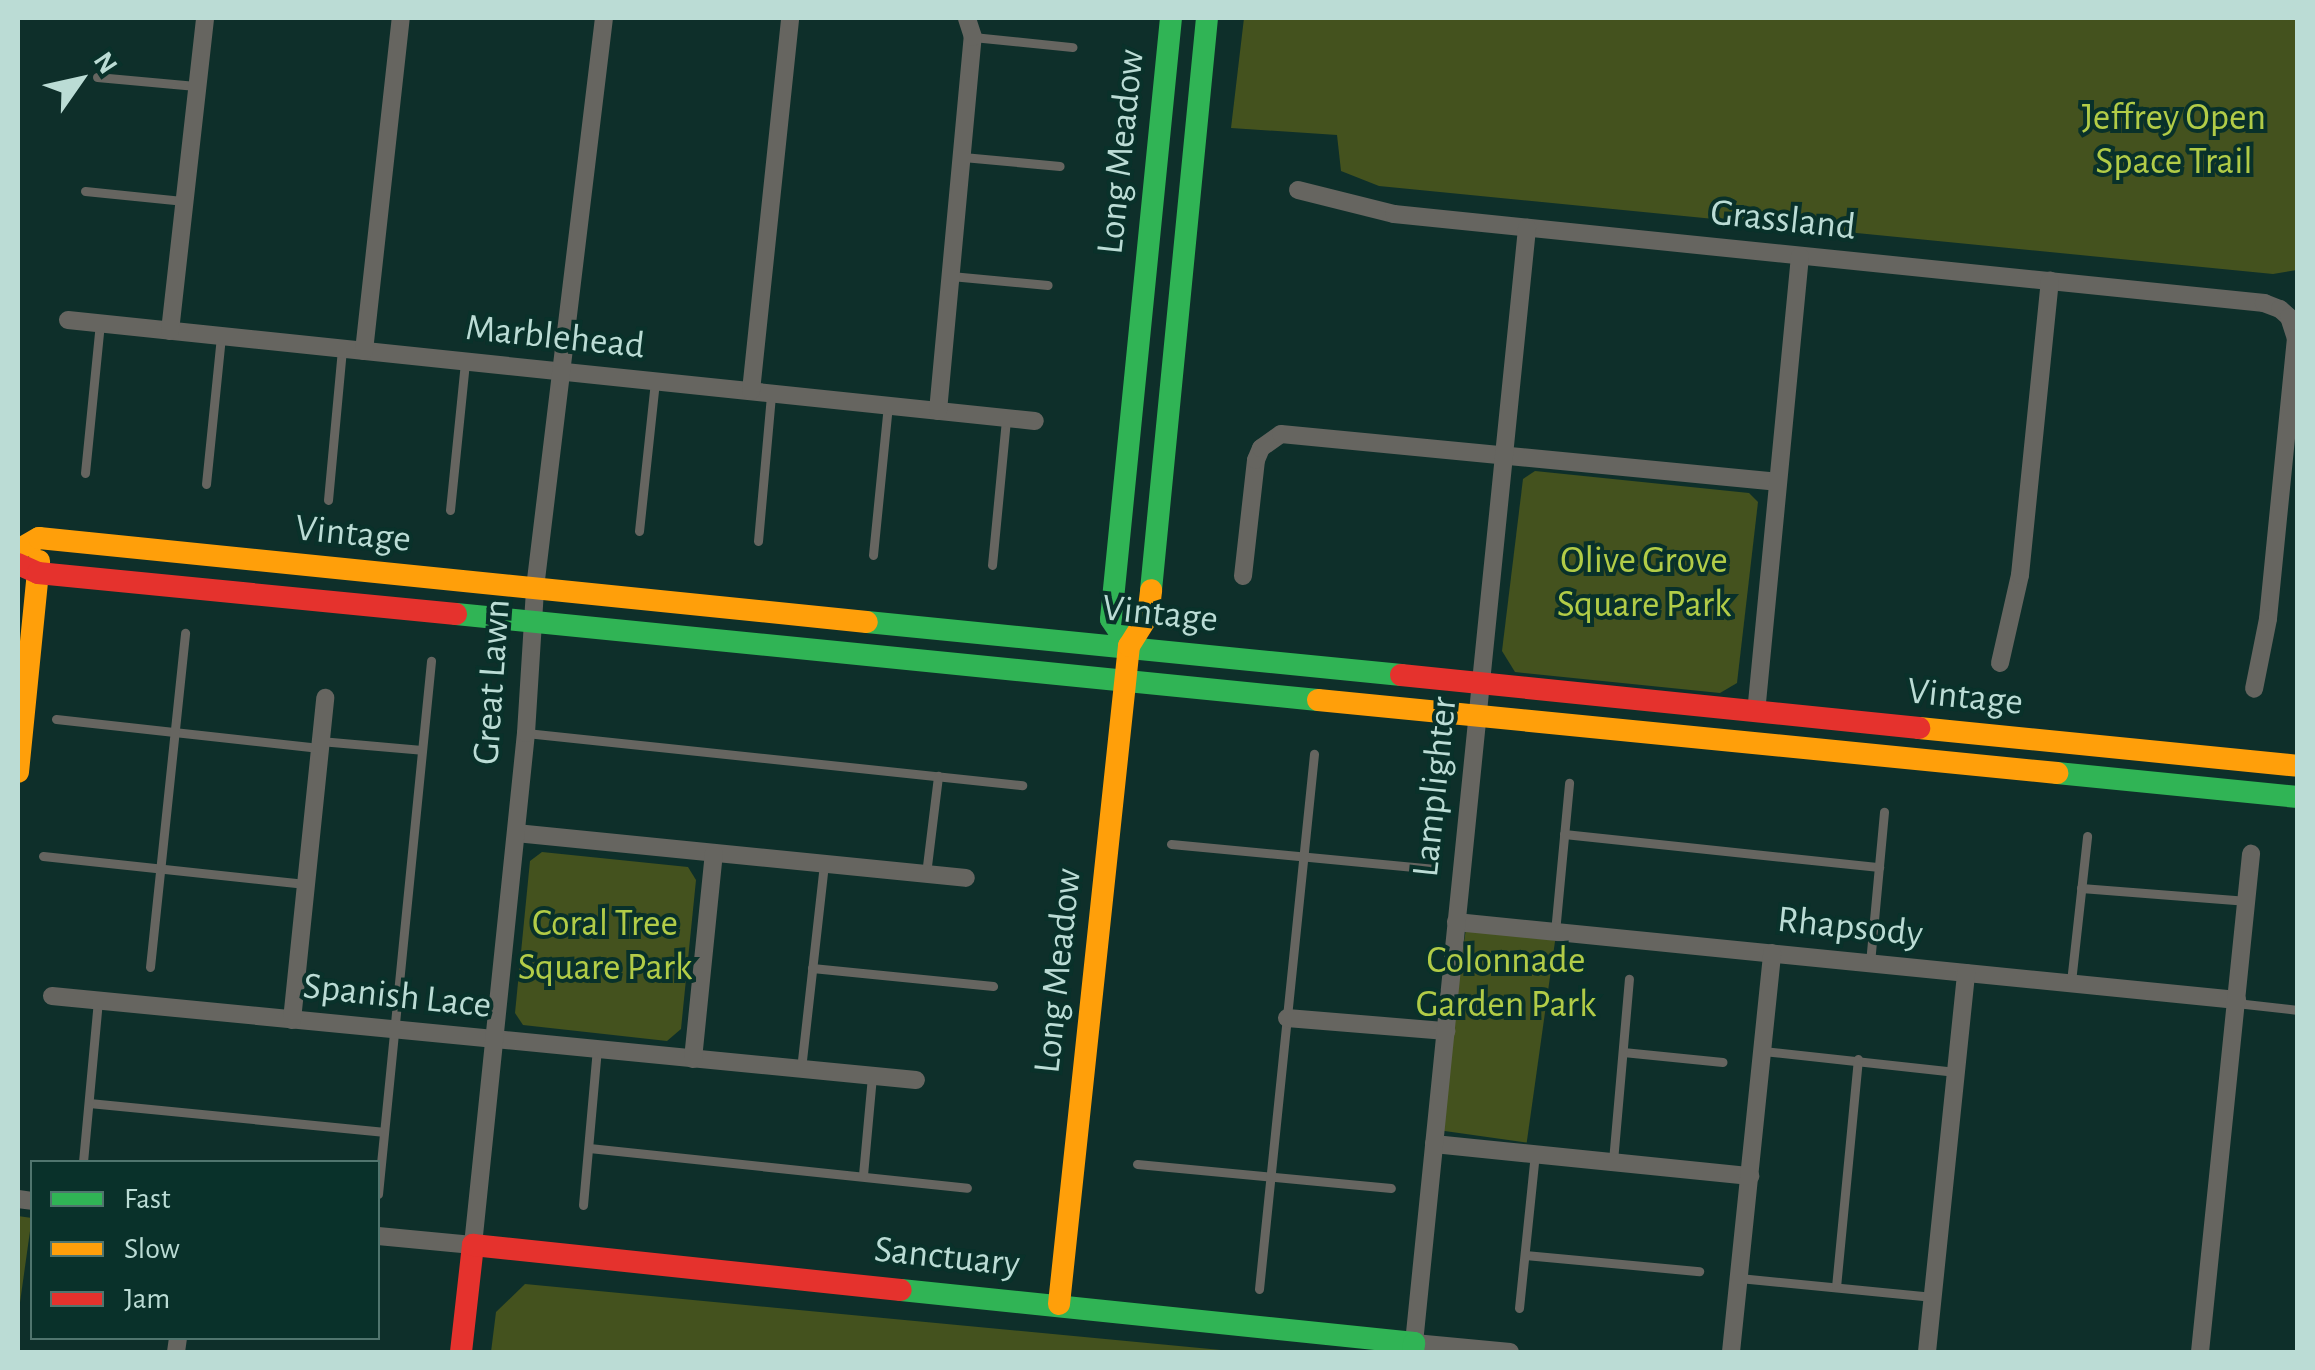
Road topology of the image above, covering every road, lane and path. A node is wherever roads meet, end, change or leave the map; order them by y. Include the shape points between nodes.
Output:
1 (206, 18) edge
2 (402, 18) edge
3 (604, 18) edge
4 (790, 18) edge
5 (967, 18) edge
6 (1171, 18) edge
7 (1207, 18) edge
8 (973, 38) junction
9 (1072, 47) dead end
10 (97, 77) dead end
11 (196, 86) junction
12 (961, 156) junction
13 (1060, 166) dead end
14 (1298, 190) dead end
15 (84, 191) dead end
16 (184, 201) junction
17 (1527, 228) junction
18 (1800, 256) junction
19 (950, 276) junction
20 (2050, 281) junction
21 (1048, 285) dead end
22 (68, 320) dead end
23 (100, 324) junction
24 (170, 331) junction
25 (220, 336) junction
26 (342, 348) junction
27 (364, 351) junction
28 (466, 362) junction
29 (561, 372) junction
30 (655, 381) junction
31 (751, 391) junction
32 (771, 393) junction
33 (888, 406) junction
34 (938, 410) junction
35 (1006, 418) junction
36 (1035, 421) dead end
37 (1504, 454) junction
38 (85, 473) dead end
39 (1778, 482) junction
40 (206, 484) dead end
41 (328, 500) dead end
42 (450, 510) dead end
43 (639, 531) dead end
44 (40, 538) junction
45 (758, 541) dead end
46 (18, 550) edge
47 (874, 555) dead end
48 (992, 565) dead end
49 (28, 568) edge
50 (1243, 576) dead end
51 (535, 588) junction
52 (531, 624) junction
53 (185, 633) dead end
54 (1129, 646) junction
55 (431, 661) dead end
56 (2000, 664) dead end
57 (1125, 682) junction
58 (1482, 684) junction
59 (2254, 688) dead end
60 (325, 698) dead end
61 (1756, 712) junction
62 (1478, 718) junction
63 (56, 719) dead end
64 (175, 732) junction
65 (526, 733) junction
66 (320, 745) junction
67 (422, 750) junction
68 (1314, 754) dead end
69 (2298, 766) edge
70 (18, 772) edge
71 (938, 776) junction
72 (1569, 784) dead end
73 (1022, 785) dead end
74 (2298, 797) edge
75 (1884, 812) dead end
76 (516, 833) junction
77 (1564, 834) junction
78 (2087, 836) dead end
79 (1171, 844) dead end
80 (714, 852) junction
81 (2252, 854) dead end
82 (43, 856) dead end
83 (1304, 856) junction
84 (824, 863) junction
85 (1880, 867) junction
86 (160, 869) junction
87 (1435, 869) dead end
88 (926, 874) junction
89 (966, 878) dead end
90 (306, 884) junction
91 (2081, 888) junction
92 (2246, 902) junction
93 (1456, 922) junction
94 (1555, 932) junction
95 (1772, 953) junction
96 (1870, 963) junction
97 (150, 966) dead end
98 (812, 968) junction
99 (1966, 973) junction
100 (1629, 980) dead end
101 (2071, 984) junction
102 (993, 986) dead end
103 (52, 996) dead end
104 (98, 1001) junction
105 (2236, 1002) junction
106 (2298, 1010) edge
107 (1287, 1018) junction
108 (292, 1020) junction
109 (393, 1029) junction
110 (1446, 1031) junction
111 (494, 1039) junction
112 (597, 1049) junction
113 (1762, 1051) junction
114 (1623, 1052) junction
115 (693, 1059) junction
116 (1858, 1059) junction
117 (1723, 1062) dead end
118 (801, 1070) junction
119 (1956, 1072) junction
120 (872, 1076) junction
121 (916, 1080) dead end
122 (89, 1103) junction
123 (383, 1132) junction
124 (1434, 1144) junction
125 (589, 1148) junction
126 (1535, 1154) junction
127 (83, 1160) edge
128 (1613, 1162) junction
129 (1137, 1164) dead end
130 (380, 1169) edge
131 (863, 1175) junction
132 (1271, 1176) junction
133 (1750, 1176) junction
134 (967, 1188) dead end
135 (1391, 1188) dead end
136 (583, 1205) dead end
137 (380, 1236) edge
138 (473, 1245) junction
139 (1524, 1255) junction
140 (1700, 1271) dead end
141 (1740, 1278) junction
142 (1836, 1287) junction
143 (1259, 1289) dead end
144 (1933, 1297) junction
145 (1059, 1304) junction
146 (1519, 1308) dead end
147 (1414, 1348) edge
148 (460, 1352) edge
149 (1510, 1352) edge
150 (1732, 1352) edge
151 (1927, 1352) edge
152 (2200, 1352) edge

1 - 11 street
2 - 27 street
3 - 29 street, Great Lawn
4 - 31 street
5 - 8 street
6 - 54 street, Long Meadow via 1112,619
7 - 54 street, Long Meadow via 1148,616
8 - 9 lane
8 - 12 street
10 - 11 lane
11 - 16 street
12 - 13 lane
12 - 19 street
14 - 17 street, Grassland via 1366,210
15 - 16 lane
16 - 24 street
17 - 18 street, Grassland
17 - 37 street, Lamplighter
18 - 20 street, Grassland
18 - 39 street
19 - 21 lane
19 - 34 street
20 - 56 street via 2020,575
20 - 59 street, Grassland via 2264,303 2289,317 2296,338 2268,619
22 - 23 street, Marblehead
23 - 24 street, Marblehead
23 - 38 lane
24 - 25 street, Marblehead
25 - 26 street, Marblehead
25 - 40 lane
26 - 27 street, Marblehead
26 - 41 lane
27 - 28 street, Marblehead
28 - 29 street, Marblehead
28 - 42 lane
29 - 30 street, Marblehead
29 - 51 street, Great Lawn
30 - 31 street, Marblehead
30 - 43 lane
31 - 32 street, Marblehead
32 - 33 street, Marblehead
32 - 45 lane
33 - 34 street, Marblehead
33 - 47 lane
34 - 35 street, Marblehead
35 - 36 street, Marblehead
35 - 48 lane
37 - 39 street
37 - 50 street via 1292,432 1270,439 1256,460
37 - 58 street, Lamplighter
39 - 61 street
44 - 46 street
44 - 49 street
44 - 51 street, Vintage
49 - 52 street, Vintage
49 - 70 street
51 - 52 street, Great Lawn
51 - 54 street, Vintage
52 - 57 street, Vintage
52 - 65 street, Great Lawn
53 - 64 lane
54 - 57 street, Long Meadow
54 - 58 street, Vintage
55 - 67 lane
57 - 62 street, Vintage
57 - 145 street, Long Meadow
58 - 61 street, Vintage
58 - 62 street, Lamplighter
60 - 66 street
61 - 69 street, Vintage
62 - 74 street, Vintage
62 - 93 street, Lamplighter
63 - 64 lane
64 - 66 lane
64 - 86 lane
65 - 71 lane
65 - 76 street, Great Lawn
66 - 67 lane
66 - 90 street
67 - 109 lane
68 - 83 lane
71 - 73 lane
71 - 88 lane
72 - 77 lane
75 - 85 lane
76 - 80 street
76 - 111 street, Great Lawn
77 - 85 lane
77 - 94 lane
78 - 91 lane
79 - 83 lane
80 - 84 street
80 - 115 street
81 - 92 street
82 - 86 lane
83 - 87 lane
83 - 107 lane
84 - 88 street
84 - 98 lane
85 - 96 lane
86 - 90 lane
86 - 97 lane
88 - 89 street
90 - 108 street
91 - 92 lane
91 - 101 lane
92 - 105 street
93 - 94 street, Rhapsody
93 - 110 street, Lamplighter
94 - 95 street, Rhapsody
95 - 96 street, Rhapsody
95 - 113 street
96 - 99 street, Rhapsody
98 - 102 lane
98 - 118 lane
99 - 101 street, Rhapsody
99 - 119 street
100 - 114 lane
101 - 105 street, Rhapsody
103 - 104 street, Spanish Lace
104 - 108 street, Spanish Lace
104 - 122 lane
105 - 106 lane
105 - 152 street
107 - 110 street
107 - 132 lane
108 - 109 street, Spanish Lace
109 - 111 street, Spanish Lace
109 - 123 lane
110 - 124 street, Lamplighter
111 - 112 street, Spanish Lace
111 - 138 street, Great Lawn
112 - 115 street, Spanish Lace
112 - 125 lane
113 - 116 lane
113 - 133 street
114 - 117 lane
114 - 128 lane
115 - 118 street, Spanish Lace
116 - 119 lane
116 - 142 lane
118 - 120 street, Spanish Lace
119 - 144 street
120 - 121 street, Spanish Lace
120 - 131 lane
122 - 123 lane
122 - 127 lane
123 - 130 lane
124 - 126 street
124 - 147 street, Lamplighter
125 - 131 lane
125 - 136 lane
126 - 128 street
126 - 139 lane
128 - 133 street
129 - 132 lane
131 - 134 lane
132 - 135 lane
132 - 143 lane
133 - 141 street
137 - 138 street, Sanctuary
138 - 145 street, Sanctuary
138 - 148 street, Great Lawn
139 - 140 lane
139 - 146 lane
141 - 142 lane
141 - 150 street
142 - 144 lane
144 - 151 street
145 - 147 street, Sanctuary
147 - 149 street, Sanctuary

